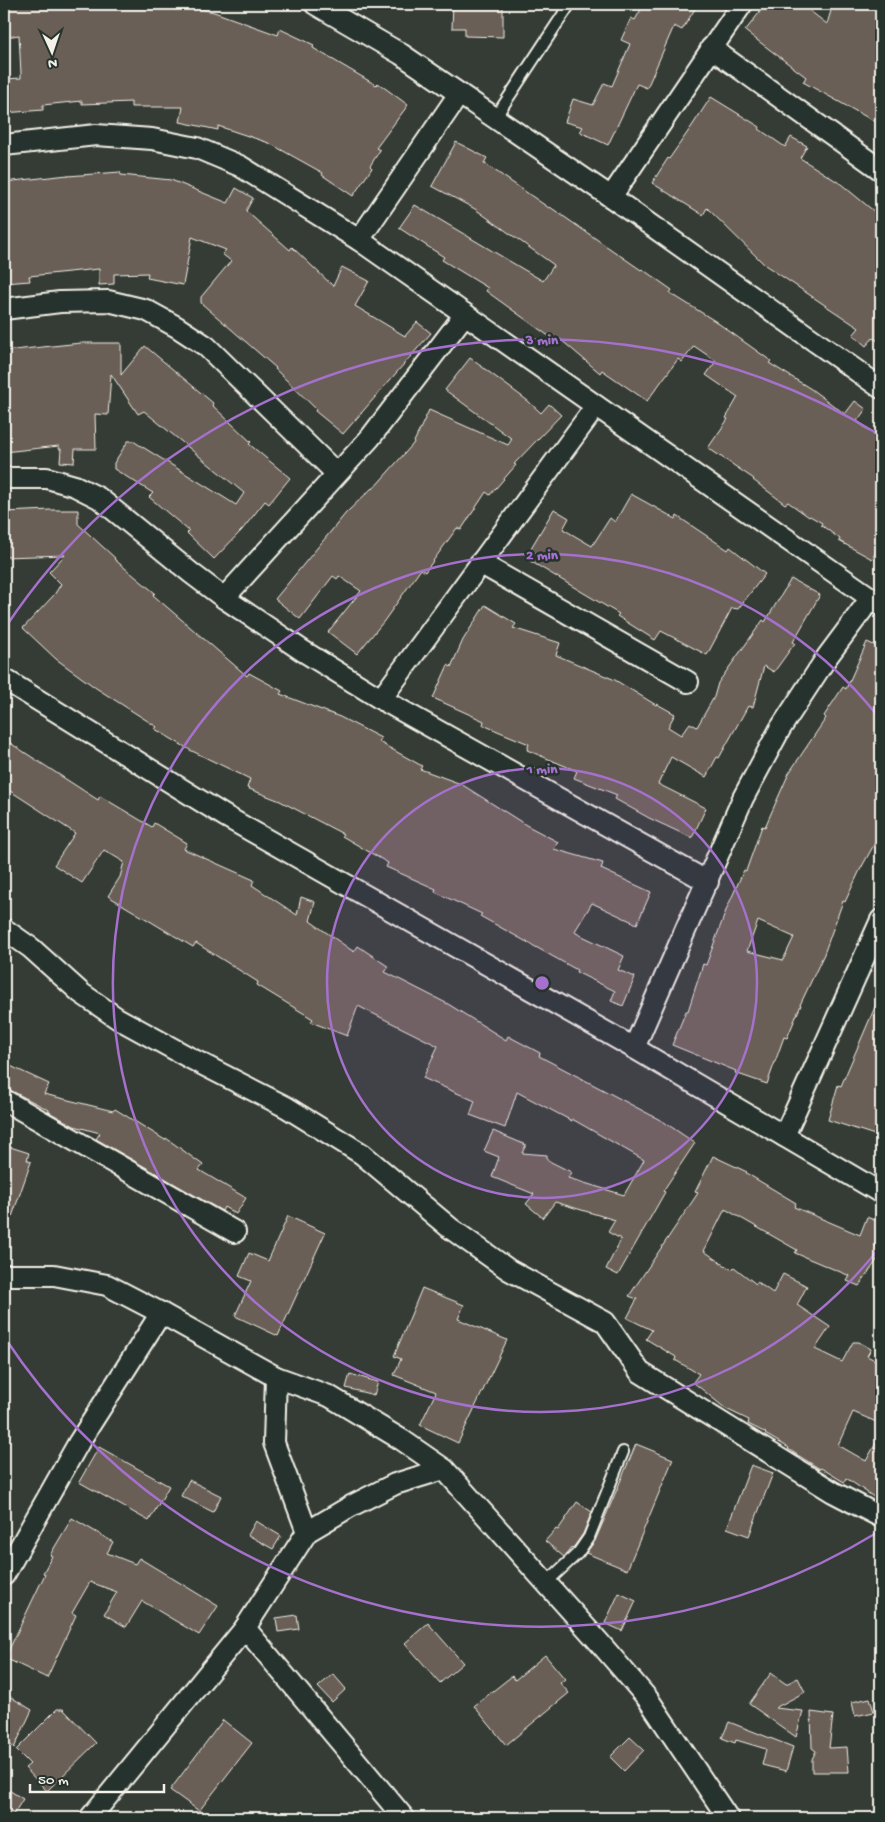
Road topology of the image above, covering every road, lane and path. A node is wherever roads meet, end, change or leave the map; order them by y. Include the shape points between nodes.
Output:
1 (315, 4) edge
2 (570, 4) edge
3 (742, 4) edge
4 (344, 11) edge
5 (711, 48) junction
6 (460, 94) junction
7 (495, 118) junction
8 (4, 145) edge
9 (881, 170) edge
10 (611, 197) junction
11 (359, 240) junction
12 (4, 309) edge
13 (465, 314) junction
14 (881, 388) edge
15 (596, 406) junction
16 (336, 473) junction
17 (4, 478) edge
18 (480, 563) junction
19 (224, 598) junction
20 (876, 602) edge
21 (4, 679) edge
22 (688, 682) dead end
23 (381, 699) junction
24 (708, 882) junction
25 (881, 920) edge
26 (4, 929) edge
27 (634, 1048) junction
28 (4, 1100) edge
29 (784, 1136) junction
30 (881, 1193) edge
31 (235, 1232) dead end
32 (4, 1275) edge
33 (161, 1312) junction
34 (276, 1377) junction
35 (623, 1452) dead end
36 (444, 1469) junction
37 (881, 1517) edge
38 (307, 1532) junction
39 (4, 1575) edge
40 (546, 1583) junction
41 (244, 1628) junction
42 (90, 1818) edge
43 (404, 1818) edge
44 (728, 1818) edge

1 - 4 street
2 - 7 lane
3 - 5 street
4 - 6 street
5 - 9 street
5 - 10 street
6 - 7 street
6 - 11 street
7 - 10 street
8 - 11 street via 96,135 152,139 197,148 240,166
10 - 14 street
11 - 13 street
12 - 16 street via 60,302 108,302 146,310 206,346
13 - 15 street
13 - 16 street via 370,438
15 - 18 street
15 - 20 street
16 - 19 street
17 - 19 street via 47,478 75,486 99,498
18 - 22 street
18 - 23 street
19 - 23 street
20 - 24 street via 827,657 780,730 743,798
21 - 27 street via 225,816
23 - 24 street
24 - 27 street
25 - 29 street
26 - 37 street via 31,948 81,993 117,1018 286,1108 362,1154 450,1228 509,1270 605,1322 640,1372 832,1492
27 - 29 street
28 - 31 street
29 - 30 street
32 - 33 street via 54,1275 107,1285
33 - 34 street
33 - 39 street via 79,1442
34 - 36 street via 329,1396
34 - 38 street via 274,1443
35 - 40 lane via 589,1537 578,1553
36 - 38 street via 395,1484
36 - 40 street
38 - 41 street
40 - 44 street via 648,1699
41 - 42 street
41 - 43 street

